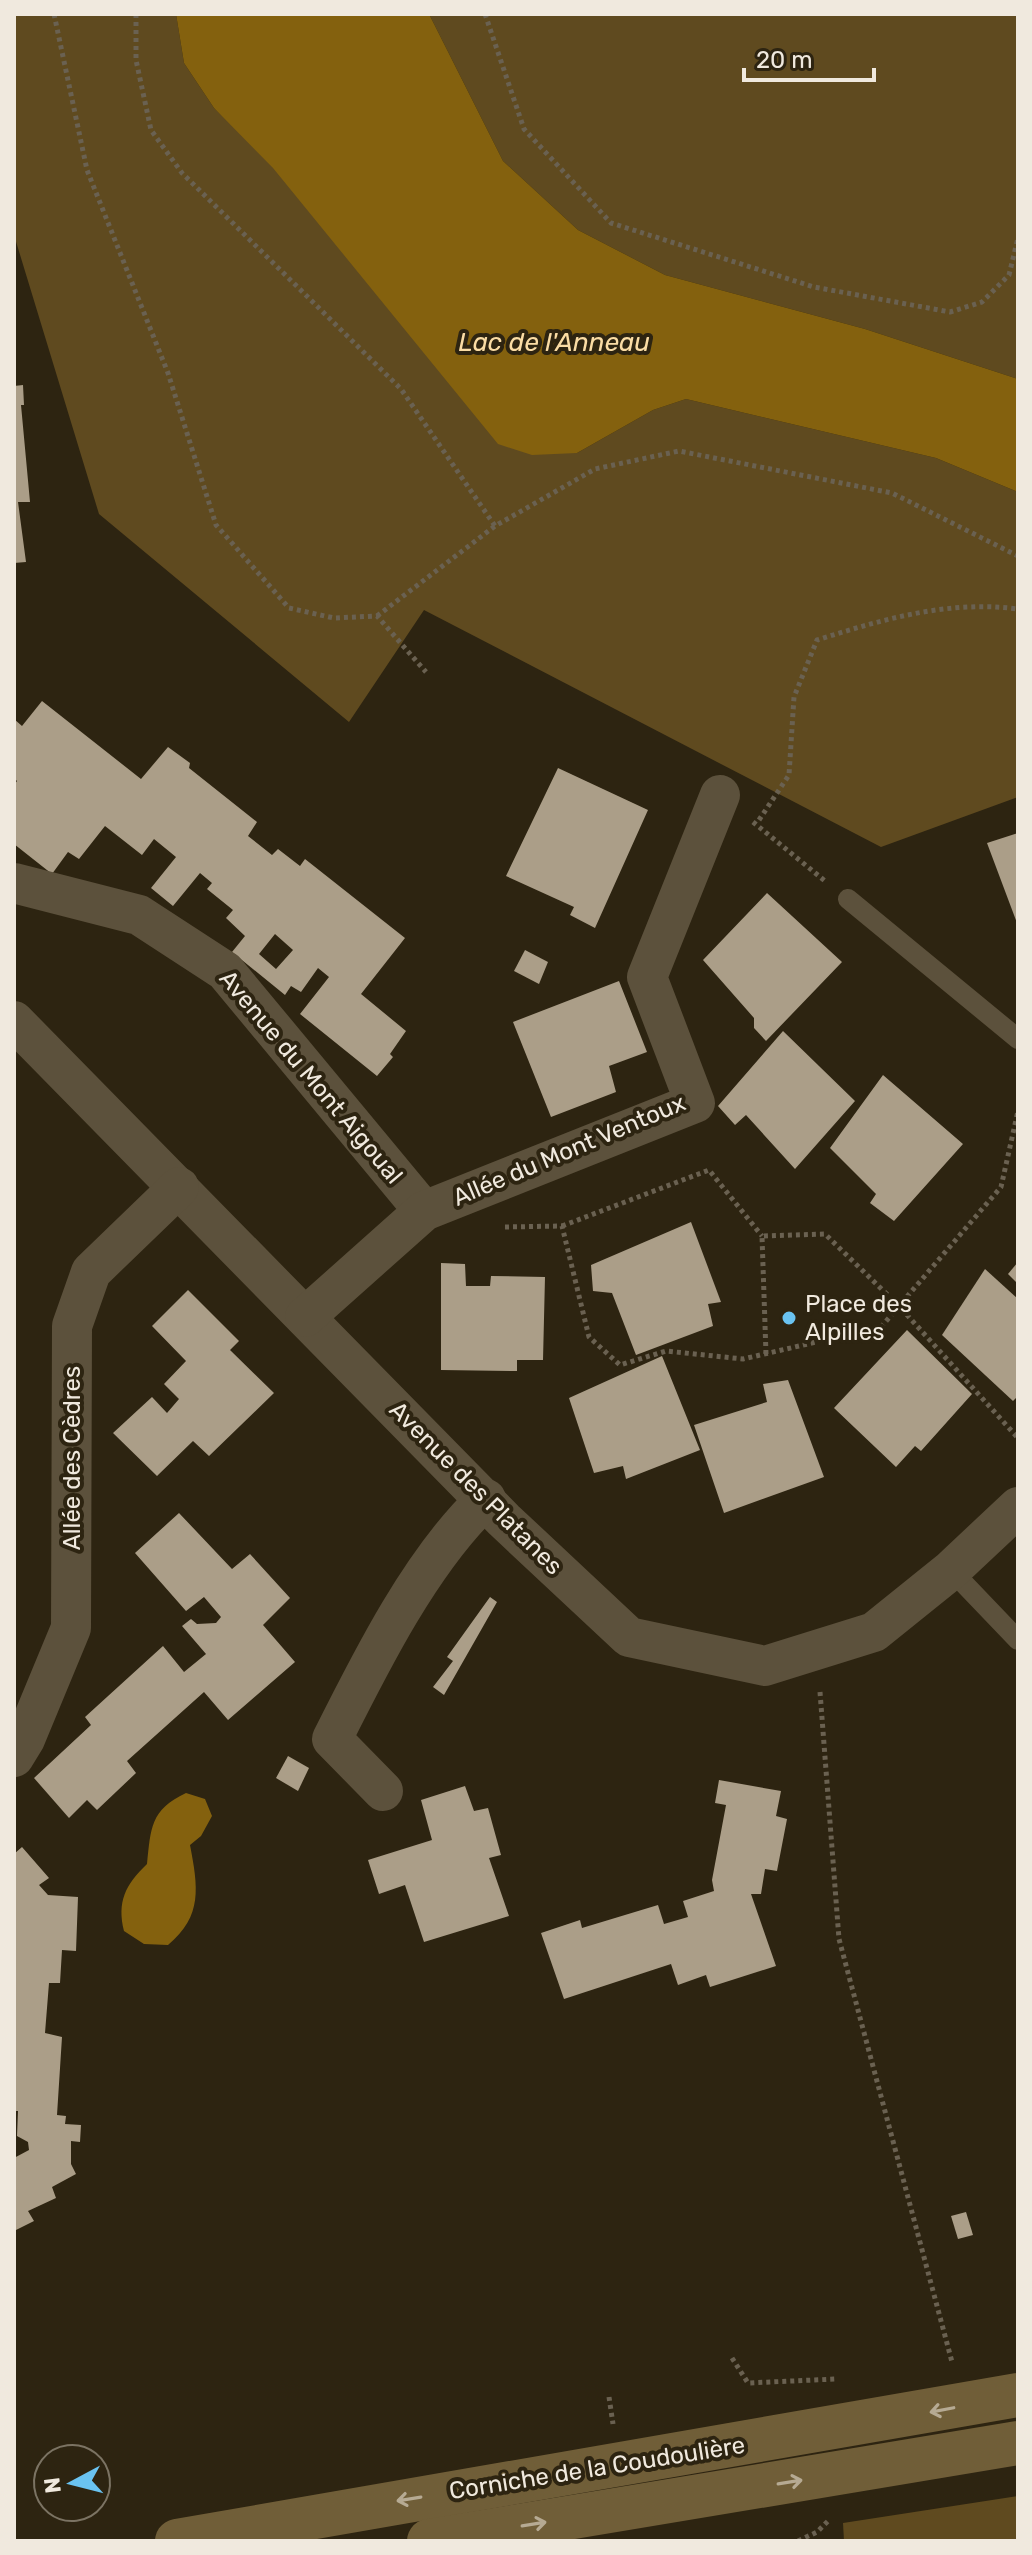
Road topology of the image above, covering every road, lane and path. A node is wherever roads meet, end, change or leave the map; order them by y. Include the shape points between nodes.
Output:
1 (54, 14) edge
2 (136, 14) edge
3 (485, 14) edge
4 (1018, 238) edge
5 (1009, 275) junction
6 (1018, 280) edge
7 (495, 526) junction
8 (1018, 556) edge
9 (1018, 609) edge
10 (377, 616) junction
11 (426, 672) dead end
12 (720, 795) joint
13 (756, 824) junction
14 (14, 883) edge
15 (848, 899) joint
16 (14, 1021) edge
17 (1018, 1039) edge
18 (1018, 1111) edge
19 (179, 1187) junction
20 (471, 1193) junction
21 (424, 1211) junction
22 (562, 1226) junction
23 (762, 1236) junction
24 (899, 1306) junction
25 (305, 1317) junction
26 (766, 1354) junction
27 (1018, 1438) edge
28 (486, 1499) junction
29 (1018, 1507) edge
30 (951, 1570) junction
31 (1018, 1640) edge
32 (816, 1650) junction
33 (14, 1757) edge
34 (383, 1791) dead end
35 (1018, 2395) edge
36 (963, 2406) junction
37 (1018, 2443) edge
38 (817, 2532) dead end
39 (177, 2541) edge
40 (429, 2541) edge
41 (811, 2541) edge

1 - 10 path via 87,170 168,373 216,525 289,608 334,618
2 - 7 path via 136,60 151,130 182,173 401,389
3 - 5 path via 524,129 611,223 814,287 950,312 982,302
4 - 5 path
5 - 6 path
7 - 8 path via 595,469 679,451 892,493
7 - 10 path
9 - 13 path via 986,605 898,614 817,640 794,697 789,775
10 - 11 path
12 - 13 path
12 - 20 street, Allée du Mont Ventoux via 647,977 695,1103
13 - 15 path
14 - 21 street, Avenue du Mont Aigoual via 139,915 225,971
15 - 17 lane
16 - 19 street, Avenue des Platanes
18 - 24 path via 1001,1187
19 - 25 street, Avenue des Platanes
19 - 33 street, Allée des Cèdres via 91,1272 72,1326 71,1628
20 - 21 street, Allée du Mont Ventoux
20 - 22 path via 486,1227
21 - 25 street, Allée du Mont Ventoux
22 - 23 path via 709,1170
22 - 26 path via 589,1337 620,1365 666,1351 743,1359
23 - 24 path via 825,1234
23 - 26 path
24 - 26 path via 881,1327
24 - 27 path
25 - 28 street, Avenue des Platanes
28 - 32 street, Avenue des Platanes via 629,1637 765,1666
28 - 34 street via 457,1526 369,1666 332,1739
29 - 30 street, Avenue des Platanes
30 - 31 lane
30 - 32 street, Avenue des Platanes via 874,1632
32 - 36 path via 839,1939
35 - 36 main road, Corniche de la Coudoulière
36 -> 39 main road, Corniche de la Coudoulière
40 -> 37 main road, Corniche de la Coudoulière
38 - 41 path

